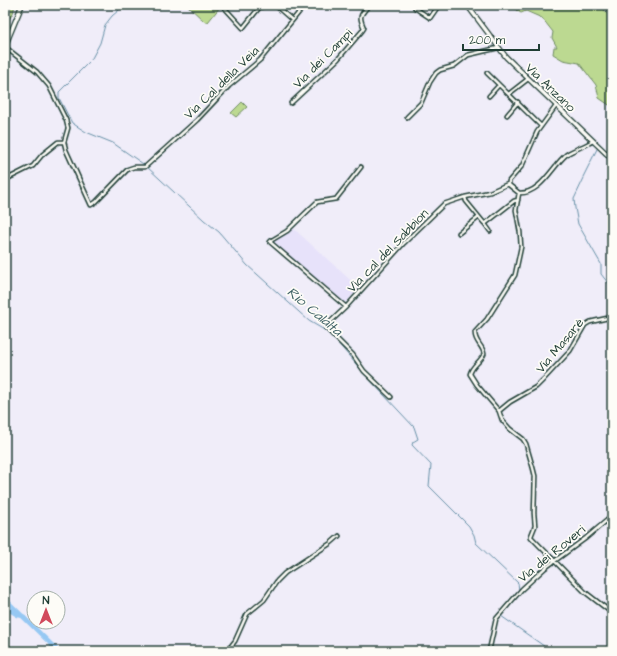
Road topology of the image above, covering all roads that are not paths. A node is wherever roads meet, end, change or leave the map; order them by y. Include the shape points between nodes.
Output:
1 (22, 5) edge
2 (222, 5) edge
3 (267, 5) edge
4 (275, 5) edge
5 (305, 5) edge
6 (369, 5) edge
7 (417, 5) edge
8 (438, 5) edge
9 (467, 5) edge
10 (292, 20) junction
11 (6, 43) edge
12 (498, 48) junction
13 (487, 73) dead end
14 (528, 79) junction
15 (499, 85) junction
16 (510, 95) junction
17 (489, 96) dead end
18 (518, 102) junction
19 (291, 103) dead end
20 (556, 106) junction
21 (507, 115) dead end
22 (407, 117) dead end
23 (541, 126) junction
24 (593, 141) junction
25 (64, 142) junction
26 (612, 159) edge
27 (361, 167) dead end
28 (5, 180) edge
29 (508, 184) junction
30 (519, 193) junction
31 (465, 197) junction
32 (518, 200) junction
33 (479, 217) junction
34 (484, 223) junction
35 (490, 231) dead end
36 (459, 233) dead end
37 (346, 307) junction
38 (612, 317) edge
39 (391, 397) dead end
40 (500, 411) junction
41 (612, 516) edge
42 (339, 536) dead end
43 (555, 562) junction
44 (612, 613) edge
45 (227, 651) edge
46 (489, 651) edge

1 - 11 main road
2 - 3 street via 243,28 259,8
4 - 10 street
5 - 10 street, Via Cal della Veia
6 - 19 street, Via dei Campi via 360,16 364,28 362,31 338,59
7 - 8 street via 415,8 430,18
9 - 12 main road, Via Anzano
10 - 25 street, Via Cal della Veia via 260,60 229,86 197,120 146,166 128,169 93,204
11 - 25 street via 10,50 37,72 49,86 66,120 68,128
12 - 14 main road, Via Anzano
12 - 22 street via 468,55 454,66 436,73 421,103
13 - 15 street
14 - 16 street
14 - 20 main road, Via Anzano
15 - 16 street
15 - 17 street
16 - 18 street
18 - 21 street
18 - 23 street
20 - 23 street
20 - 24 main road, Via Anzano
23 - 29 street via 524,162
24 - 26 main road, Via Anzano
24 - 30 street via 568,154 536,188
25 - 28 street via 58,142 47,150 33,166
27 - 37 street, Via cal del Sabbion via 336,199 317,202 287,231 270,242
29 - 30 street
29 - 31 street via 490,192
30 - 32 street
31 - 33 street
31 - 37 street, Via cal del Sabbion via 444,204 404,243
32 - 34 street
32 - 40 street via 516,216 521,243 515,275 487,319 475,332 476,341 484,354 471,371 472,379
33 - 34 street
33 - 36 street
34 - 35 street
37 - 39 street via 326,328
38 - 40 street, Via Masarè via 585,325 570,350 548,375 536,387
40 - 43 street via 502,420 526,444 535,476 535,526 530,536
41 - 43 street, Via dei Roveri
42 - 45 street via 277,581 264,600 247,614 235,641
43 - 44 street via 585,592
43 - 46 street, Via dei Roveri via 528,583 496,619

